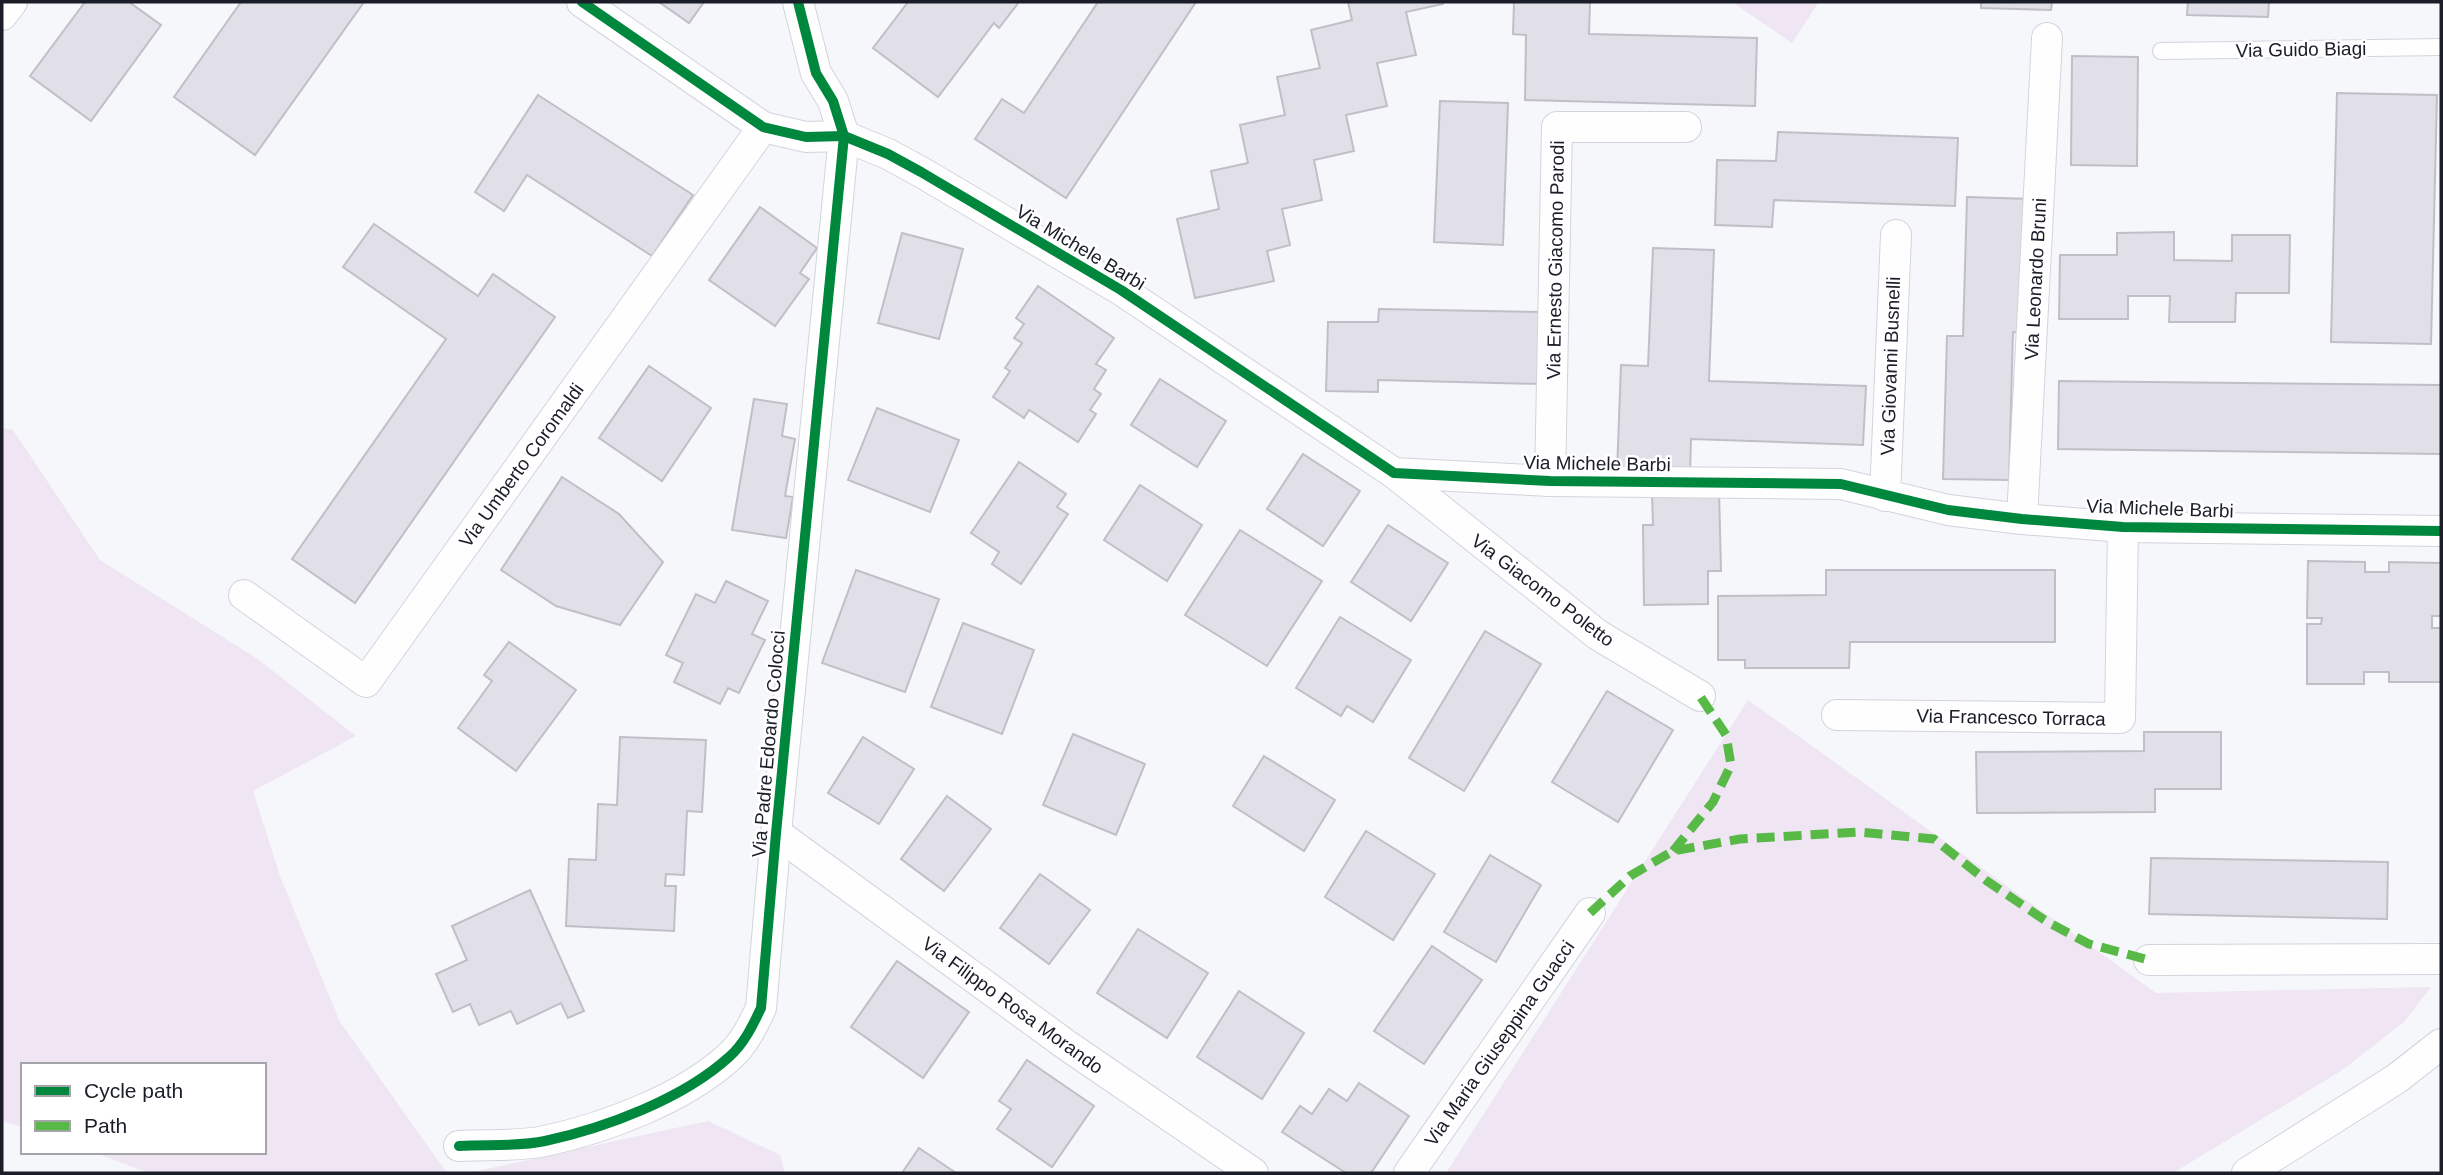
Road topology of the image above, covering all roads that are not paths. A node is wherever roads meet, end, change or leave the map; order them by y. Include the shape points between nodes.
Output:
1 (12, 2) edge
2 (582, 2) edge
3 (798, 2) edge
4 (2, 15) edge
5 (2048, 38) dead end
6 (2441, 47) edge
7 (2161, 51) dead end
8 (763, 127) junction
9 (1686, 127) dead end
10 (845, 136) junction
11 (1896, 235) dead end
12 (1394, 473) junction
13 (1550, 481) junction
14 (1885, 496) junction
15 (2022, 519) junction
16 (2123, 527) junction
17 (2441, 531) edge
18 (244, 595) dead end
19 (1700, 696) dead end
20 (1837, 715) dead end
21 (776, 833) junction
22 (1590, 913) dead end
23 (2441, 958) edge
24 (2149, 960) dead end
25 (2441, 1044) edge
26 (459, 1146) dead end
27 (1253, 1173) edge
28 (1409, 1173) edge
29 (2248, 1173) edge

1 - 4 street
2 - 8 street
3 - 10 street via 816,73 833,101
5 - 15 street, Via Leonardo Bruni
6 - 7 lane, Via Guido Biagi
8 - 10 street via 806,137
8 - 18 street, Via Umberto Coromaldi via 366,682
9 - 13 street, Via Ernesto Giacomo Parodi via 1557,127
10 - 12 street, Via Michele Barbi via 888,154 1121,290
10 - 21 street, Via Padre Edoardo Colocci
11 - 14 street, Via Giovanni Busnelli
12 - 13 street, Via Michele Barbi
12 - 19 street, Via Giacomo Poletto via 1598,635
13 - 14 street, Via Michele Barbi via 1841,484
14 - 15 street, Via Michele Barbi
15 - 16 street, Via Michele Barbi
16 - 17 street, Via Michele Barbi
16 - 20 street, Via Francesco Torraca via 2120,718
21 - 26 street, Via Padre Edoardo Colocci via 761,1008 731,1056 672,1095 610,1122 543,1141
21 - 27 street, Via Filippo Rosa Morando via 1065,1044
22 - 28 street, Via Maria Giuseppina Guacci
23 - 24 street
25 - 29 street via 2396,1079

